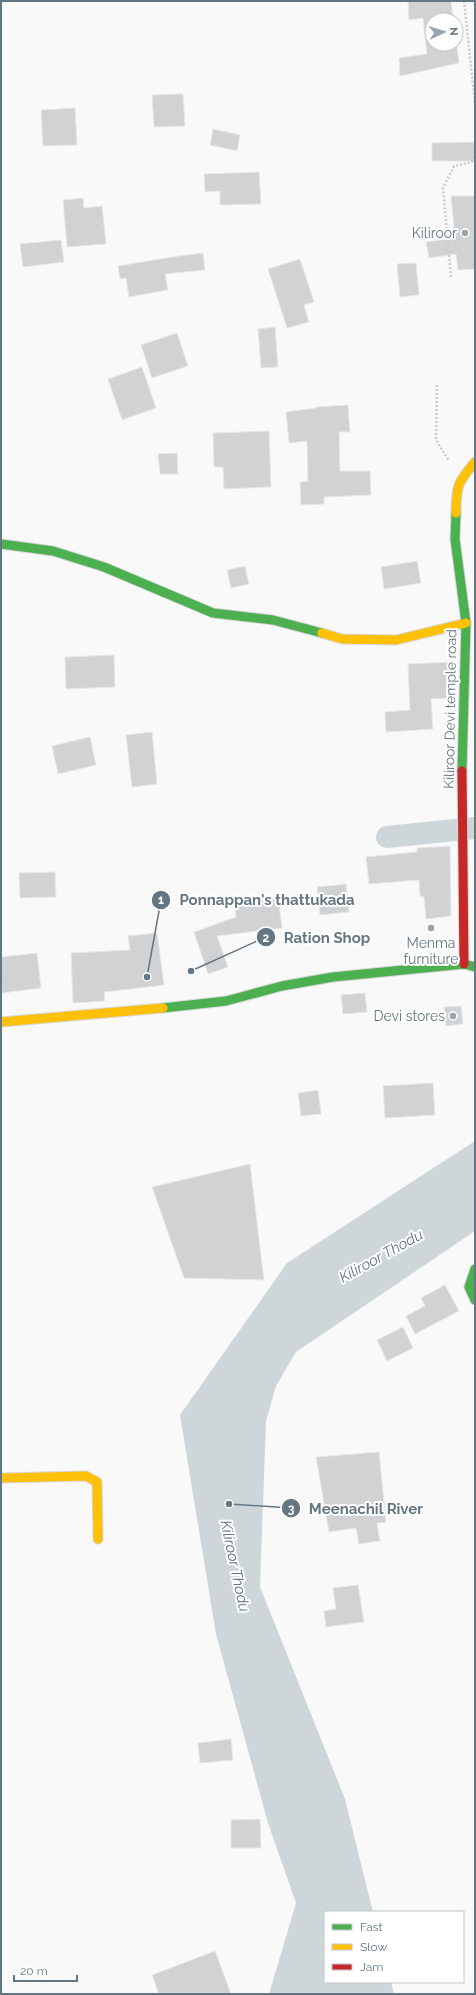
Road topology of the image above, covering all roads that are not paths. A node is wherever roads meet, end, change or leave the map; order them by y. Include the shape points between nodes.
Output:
1 (475, 462) edge
2 (1, 544) edge
3 (466, 623) junction
4 (464, 964) junction
5 (475, 967) edge
6 (1, 1022) edge
7 (475, 1269) edge
8 (475, 1300) edge
9 (1, 1478) edge
10 (98, 1539) dead end

1 - 3 street, Kiliroor Devi temple road via 460,480 456,494 455,539
2 - 3 street via 53,551 104,567 213,613 273,620 342,639 396,640
3 - 4 street, Kiliroor Devi temple road via 462,819
4 - 5 street
4 - 6 street via 333,977 282,986 226,1001 179,1007
7 - 8 street via 469,1287
9 - 10 street via 86,1476 97,1482

